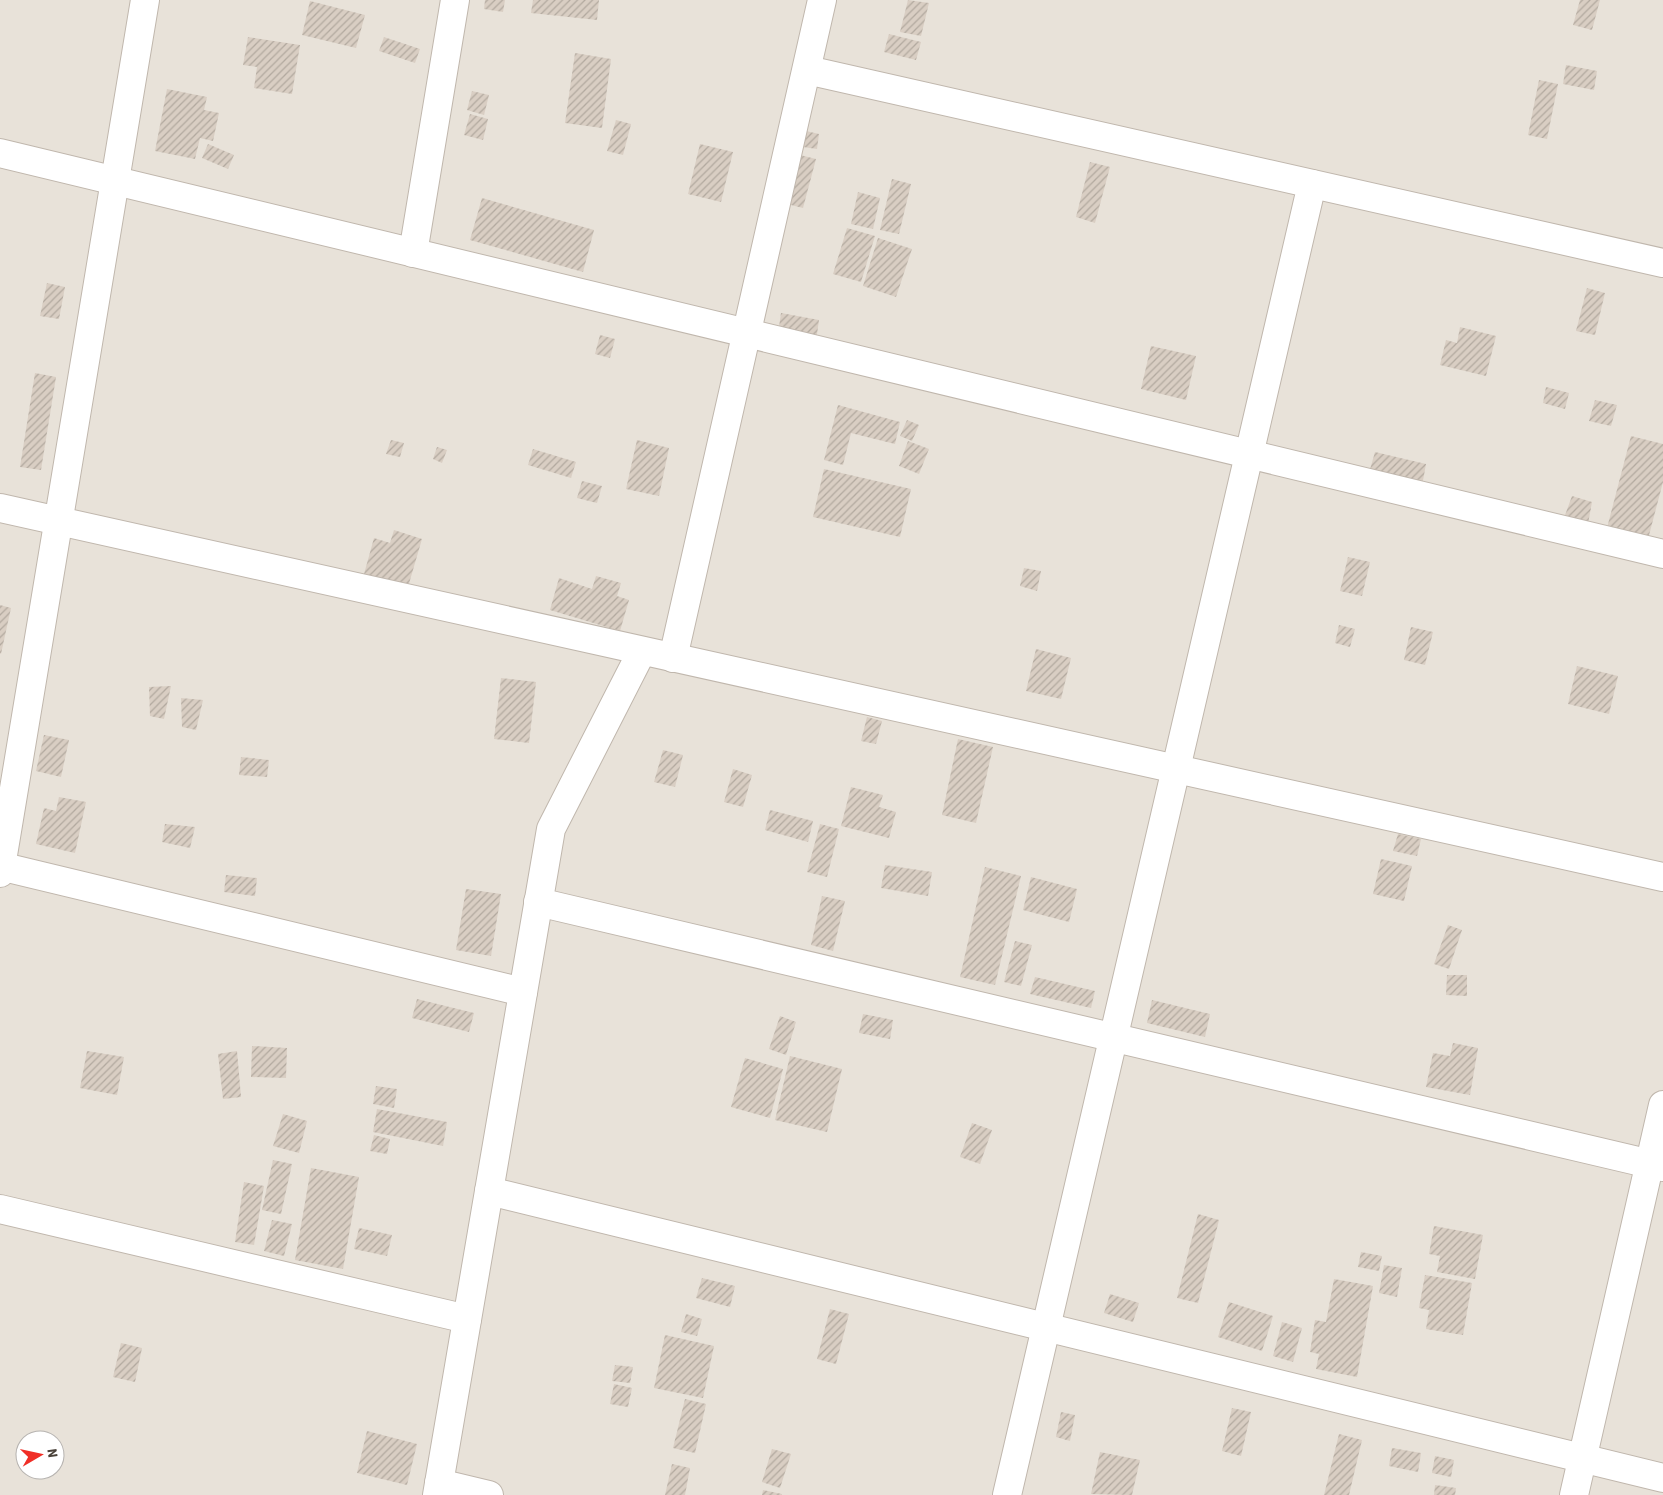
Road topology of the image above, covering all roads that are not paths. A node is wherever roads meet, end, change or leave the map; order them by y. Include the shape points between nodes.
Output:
1 (144, 0) edge
2 (455, 0) edge
3 (822, 0) edge
4 (807, 70) junction
5 (0, 153) edge
6 (115, 180) junction
7 (1312, 184) junction
8 (414, 253) junction
9 (1663, 263) edge
10 (747, 333) junction
11 (1249, 454) junction
12 (0, 508) edge
13 (58, 521) junction
14 (1663, 554) edge
15 (642, 651) junction
16 (673, 658) junction
17 (1176, 769) junction
18 (0, 869) edge
19 (1663, 877) edge
20 (538, 902) junction
21 (523, 992) junction
22 (1114, 1038) junction
23 (1663, 1105) edge
24 (1656, 1165) edge
25 (489, 1191) junction
26 (0, 1209) edge
27 (467, 1319) junction
28 (1046, 1327) junction
29 (1582, 1458) junction
30 (1663, 1478) edge
31 (438, 1489) edge
32 (488, 1495) edge
33 (1007, 1495) edge
34 (1574, 1495) edge

1 - 6 street
2 - 8 street
3 - 4 street
4 - 7 street
4 - 10 street
5 - 6 street
6 - 8 street
6 - 13 street
7 - 9 street
7 - 11 street
8 - 10 street
10 - 11 street
10 - 16 street
11 - 14 street
11 - 17 street
12 - 13 street
13 - 15 street
13 - 18 street
15 - 16 street
15 - 20 street via 551,829
16 - 17 street
17 - 19 street
17 - 22 street
18 - 21 street
20 - 21 street
20 - 22 street
21 - 25 street
22 - 24 street
22 - 28 street
23 - 24 street
24 - 29 street
25 - 27 street
25 - 28 street
26 - 27 street
27 - 31 street
28 - 29 street
28 - 33 street
29 - 30 street
29 - 34 street
31 - 32 street

